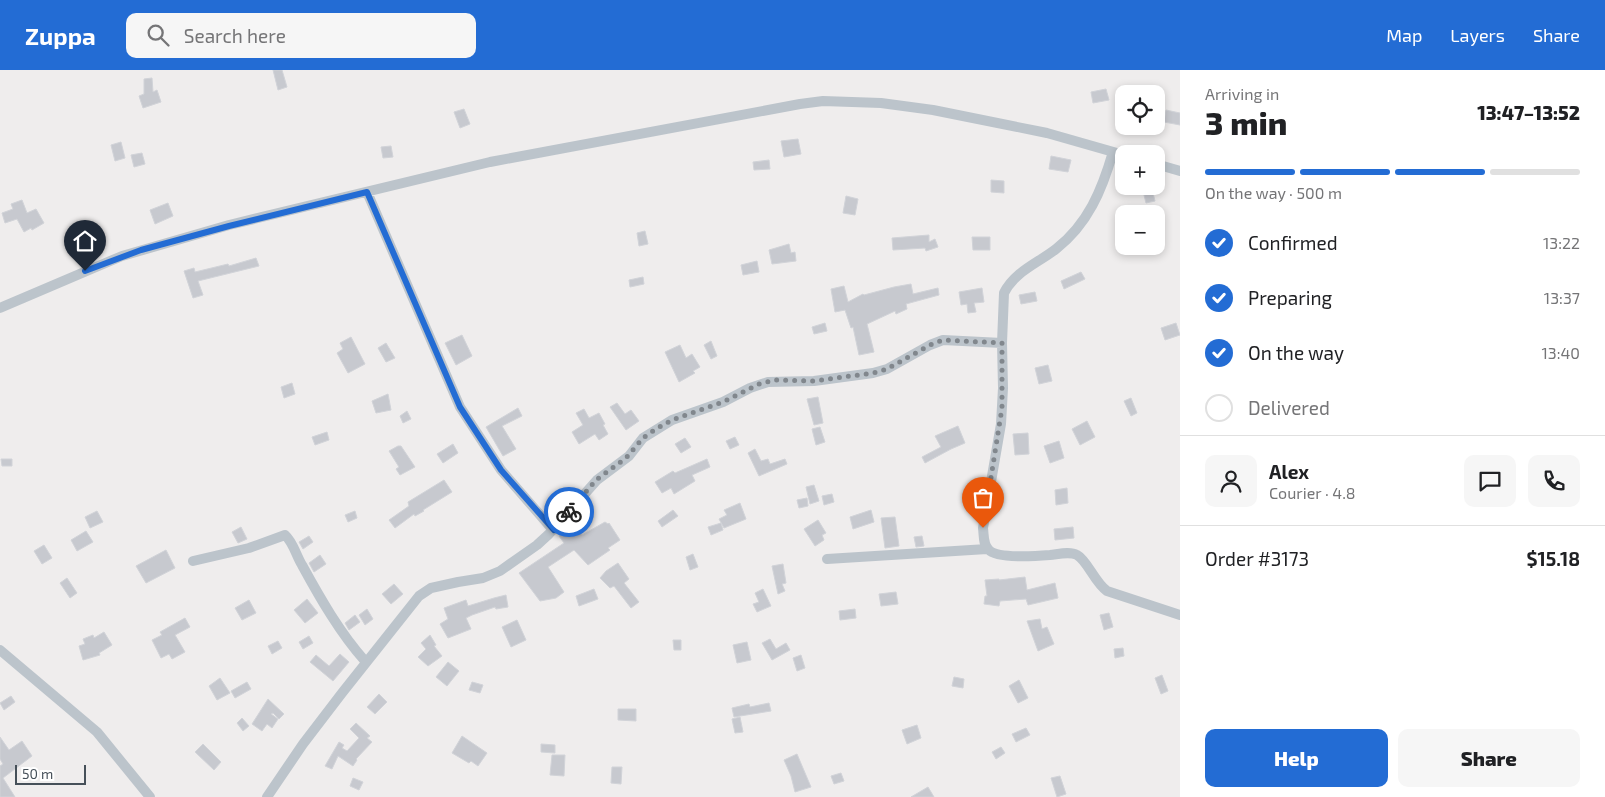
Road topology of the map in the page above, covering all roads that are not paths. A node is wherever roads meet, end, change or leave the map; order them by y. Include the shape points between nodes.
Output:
1 (1113, 152) joint
2 (1165, 167) edge
3 (1180, 171) edge
4 (367, 192) junction
5 (0, 308) edge
6 (1002, 343) junction
7 (554, 530) junction
8 (987, 549) junction
9 (827, 559) dead end
10 (193, 561) dead end
11 (1180, 615) edge
12 (0, 650) edge
13 (366, 661) junction
14 (150, 797) edge
15 (268, 797) edge

1 - 4 street via 1047,133 934,110 881,102 823,101 490,162
1 - 6 street via 1099,194 1080,225 1006,289
2 - 3 street
4 - 5 street via 132,253
4 - 7 street via 460,407 501,470
6 - 7 street via 943,340 887,369 814,381 768,382 672,420 643,438 629,456 596,480
6 - 8 street via 1002,408 983,528
7 - 13 street via 495,574 426,590 415,599
8 - 9 street
8 - 11 street via 1002,556 1077,555 1107,591
10 - 13 street via 249,548 286,534 301,565 345,636
12 - 14 street via 98,732
13 - 15 street via 303,744

